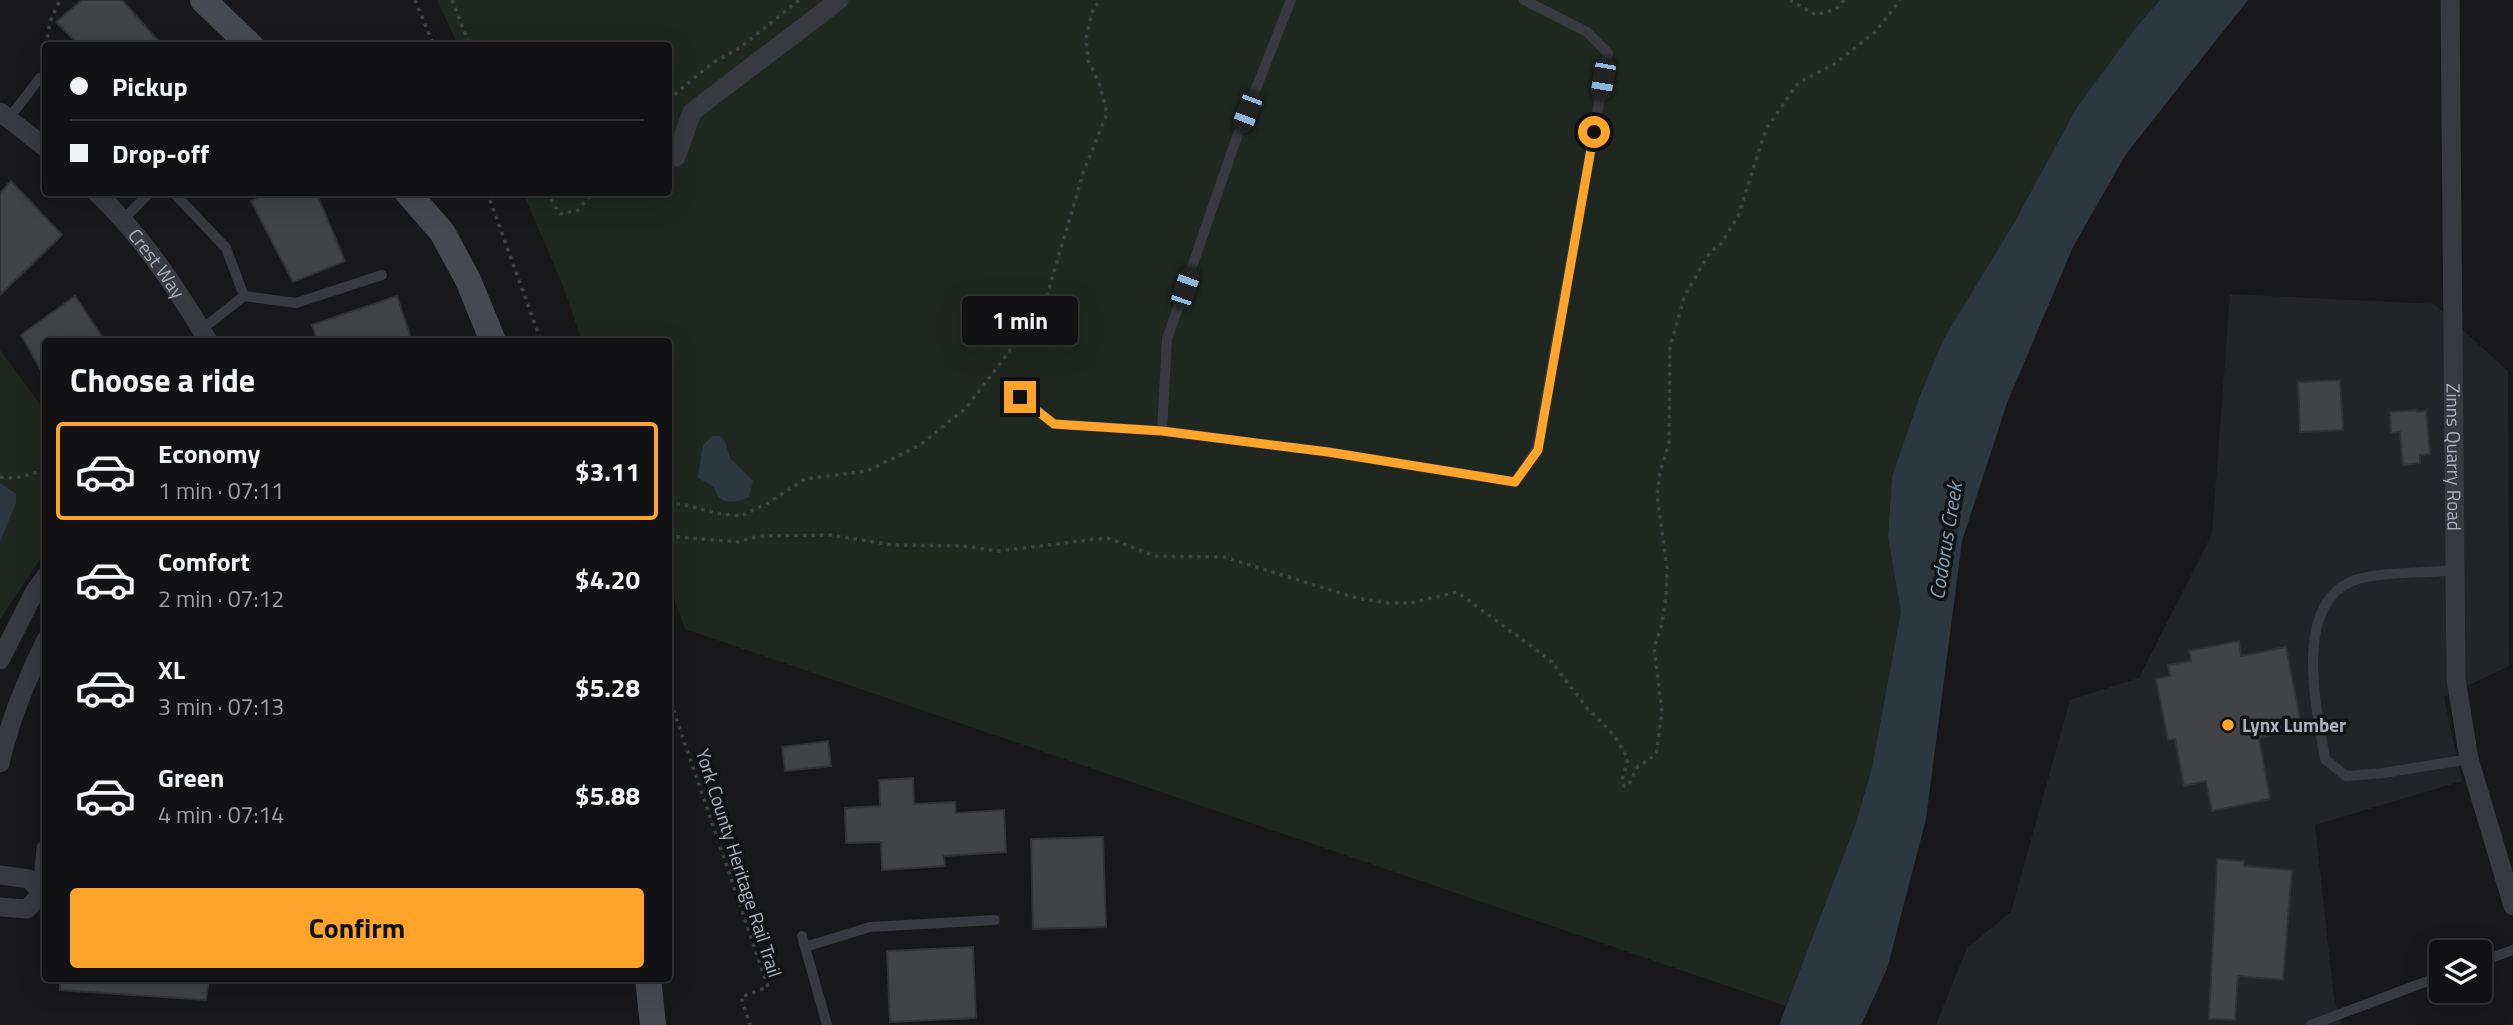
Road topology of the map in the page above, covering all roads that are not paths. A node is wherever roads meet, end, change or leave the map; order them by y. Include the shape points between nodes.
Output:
1 (202, 0) edge
2 (839, 0) edge
3 (1291, 0) edge
4 (1524, 0) edge
5 (2450, 0) edge
6 (247, 42) edge
7 (42, 79) edge
8 (3, 119) edge
9 (42, 145) edge
10 (676, 157) dead end
11 (100, 196) edge
12 (145, 196) edge
13 (177, 196) edge
14 (410, 196) edge
15 (124, 219) junction
16 (382, 275) dead end
17 (244, 296) junction
18 (204, 335) edge
19 (492, 338) edge
20 (1020, 397) dead end
21 (1162, 431) junction
22 (2453, 570) junction
23 (42, 581) edge
24 (42, 648) edge
25 (0, 660) edge
26 (2469, 759) junction
27 (0, 763) edge
28 (0, 876) edge
29 (42, 892) edge
30 (42, 894) edge
31 (2513, 906) edge
32 (0, 907) edge
33 (995, 920) dead end
34 (802, 936) dead end
35 (805, 947) junction
36 (2513, 950) edge
37 (2492, 958) edge
38 (2429, 981) edge
39 (648, 982) edge
40 (653, 1025) edge
41 (827, 1025) edge
42 (2311, 1025) edge

1 - 6 street
2 - 10 street via 692,112
3 - 21 lane via 1238,134 1167,339
4 - 21 lane via 1587,32 1608,53 1538,450 1515,482
5 - 22 street, Zinns Quarry Road
7 - 8 lane
8 - 9 street
11 - 15 street, Crest Way
12 - 15 lane
13 - 17 lane via 226,248
14 - 19 street via 442,232
15 - 18 street, Crest Way via 169,278
16 - 17 lane via 296,303
17 - 18 lane
20 - 21 lane via 1054,424
22 - 26 street, Zinns Quarry Road via 2456,679
22 - 26 lane via 2376,576 2339,590 2319,620 2313,643 2315,699 2325,759 2346,776
23 - 25 street
24 - 27 street via 27,678
26 - 31 street, Zinns Quarry Road
28 - 29 street via 29,878
30 - 32 street via 27,909
33 - 35 lane via 870,927
34 - 35 lane
35 - 41 lane
36 - 37 lane
38 - 42 lane
39 - 40 street

